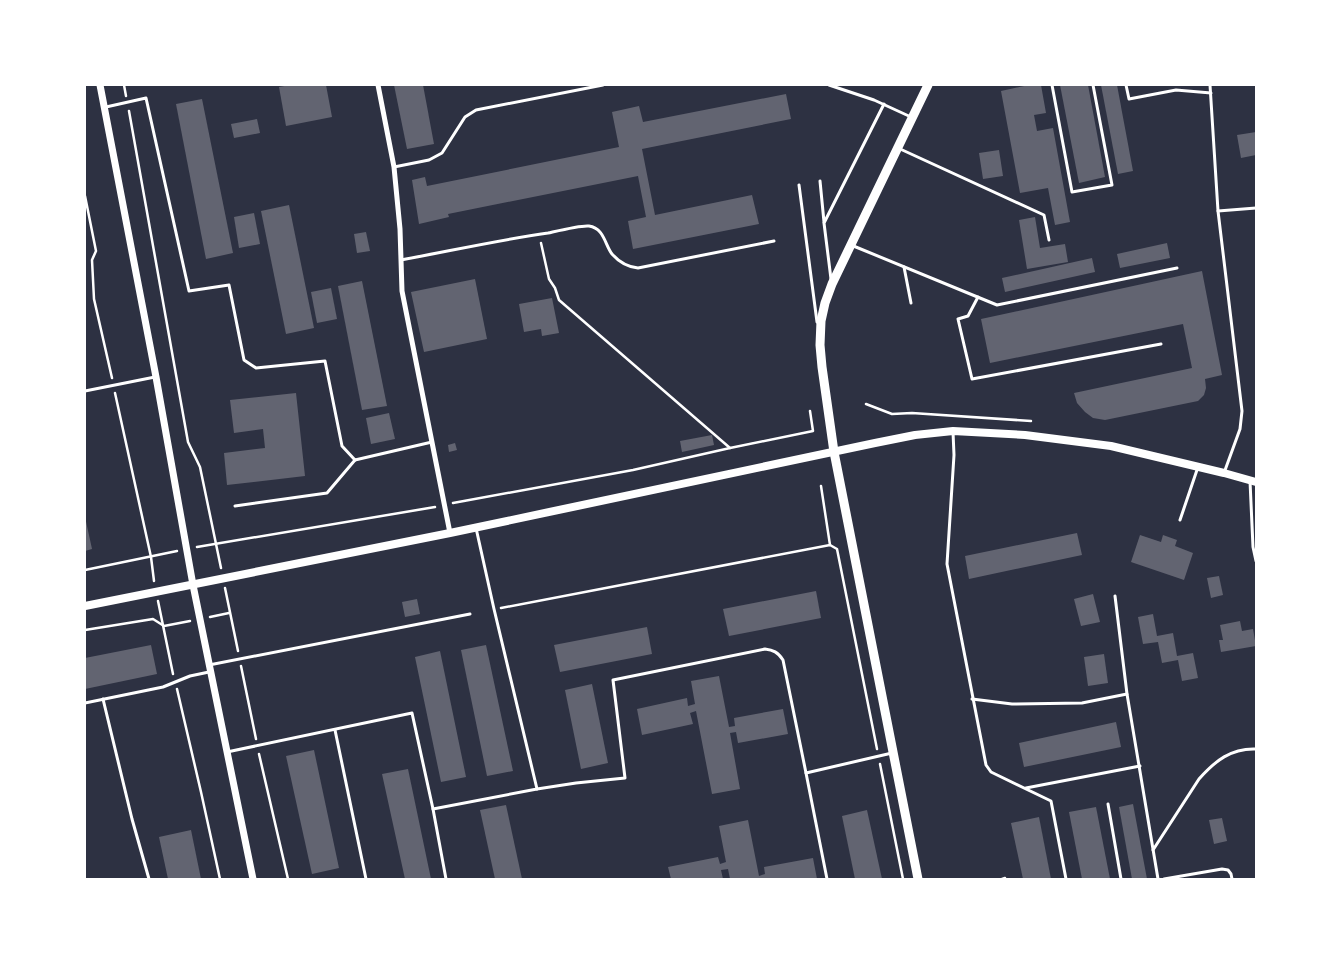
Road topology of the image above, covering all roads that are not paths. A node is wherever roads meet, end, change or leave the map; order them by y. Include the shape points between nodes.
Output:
1 (100, 85) edge
2 (378, 85) edge
3 (603, 85) edge
4 (829, 85) edge
5 (928, 85) edge
6 (1052, 85) edge
7 (1093, 85) edge
8 (1126, 85) edge
9 (1210, 85) edge
10 (1211, 93) junction
11 (884, 104) junction
12 (104, 108) junction
13 (912, 118) junction
14 (898, 147) junction
15 (394, 167) junction
16 (820, 181) dead end
17 (799, 185) dead end
18 (1256, 208) edge
19 (1218, 211) junction
20 (824, 223) junction
21 (1049, 240) dead end
22 (774, 241) dead end
23 (851, 245) junction
24 (401, 260) junction
25 (903, 267) junction
26 (1177, 268) dead end
27 (832, 284) junction
28 (978, 297) junction
29 (911, 303) dead end
30 (1161, 344) dead end
31 (820, 345) junction
32 (156, 377) junction
33 (85, 391) edge
34 (953, 431) junction
35 (433, 442) junction
36 (834, 452) junction
37 (355, 460) junction
38 (1198, 467) junction
39 (1224, 473) junction
40 (1253, 481) edge
41 (235, 506) dead end
42 (1180, 520) dead end
43 (476, 527) junction
44 (450, 533) junction
45 (1256, 561) edge
46 (193, 585) junction
47 (1116, 596) dead end
48 (85, 606) edge
49 (470, 614) dead end
50 (209, 669) junction
51 (1127, 694) junction
52 (104, 699) junction
53 (972, 699) junction
54 (85, 703) edge
55 (335, 730) junction
56 (1256, 749) edge
57 (227, 752) junction
58 (893, 753) junction
59 (1140, 766) junction
60 (806, 773) junction
61 (1025, 788) junction
62 (537, 789) junction
63 (1108, 804) dead end
64 (433, 808) junction
65 (1153, 850) junction
66 (149, 879) edge
67 (253, 879) edge
68 (366, 879) edge
69 (446, 879) edge
70 (827, 879) edge
71 (918, 879) edge
72 (1066, 879) edge
73 (1121, 879) edge
74 (1158, 879) edge
75 (1164, 879) edge
76 (1232, 879) edge

1 - 12 street
2 - 15 street
3 - 15 lane via 476,110 465,117 442,153 429,160
4 - 11 lane
5 - 13 main road
6 - 7 lane via 1072,192 1112,184
8 - 10 lane via 1128,99 1176,90
9 - 10 lane
10 - 19 lane
11 - 13 lane
11 - 20 lane
12 - 32 street
12 - 37 lane via 146,98 189,291 229,285 244,360 256,368 325,361 342,446
13 - 14 main road
14 - 21 lane via 1044,215
14 - 23 main road
15 - 24 street
16 - 20 lane
17 - 31 lane
18 - 19 lane
19 - 39 lane via 1242,411 1240,429
20 - 27 lane
22 - 24 lane via 638,268 619,261 597,229 588,226
23 - 25 lane
23 - 27 main road
24 - 35 street via 402,291
25 - 28 lane
25 - 29 lane
26 - 28 lane via 997,305
27 - 31 main road via 821,321
28 - 30 lane via 968,316 958,319 972,379
31 - 36 main road
32 - 33 lane
32 - 46 street
34 - 36 main road
34 - 38 main road via 1077,441
34 - 53 lane via 947,564
35 - 37 lane
35 - 44 street
36 - 43 main road
36 - 58 main road
37 - 41 lane via 327,493
38 - 39 main road
38 - 42 lane
39 - 40 main road
40 - 45 lane
43 - 44 main road
43 - 62 lane
44 - 46 main road
46 - 48 main road
46 - 50 street
47 - 51 lane
49 - 50 lane via 240,659
50 - 52 lane via 163,687
50 - 57 street
51 - 53 lane via 1082,703 1012,704
51 - 59 lane
52 - 54 lane
52 - 66 lane
53 - 61 lane via 990,772
55 - 57 lane
55 - 64 lane via 412,713
55 - 68 lane
56 - 65 lane via 1230,753 1208,768
57 - 67 street
58 - 60 lane
58 - 71 main road
59 - 61 lane
59 - 65 lane
60 - 62 lane via 783,660 780,654 765,649 613,680 625,778
60 - 70 lane
61 - 72 lane via 1051,801
62 - 64 lane
63 - 73 lane
64 - 69 lane
65 - 74 lane
75 - 76 lane via 1222,869 1228,870

